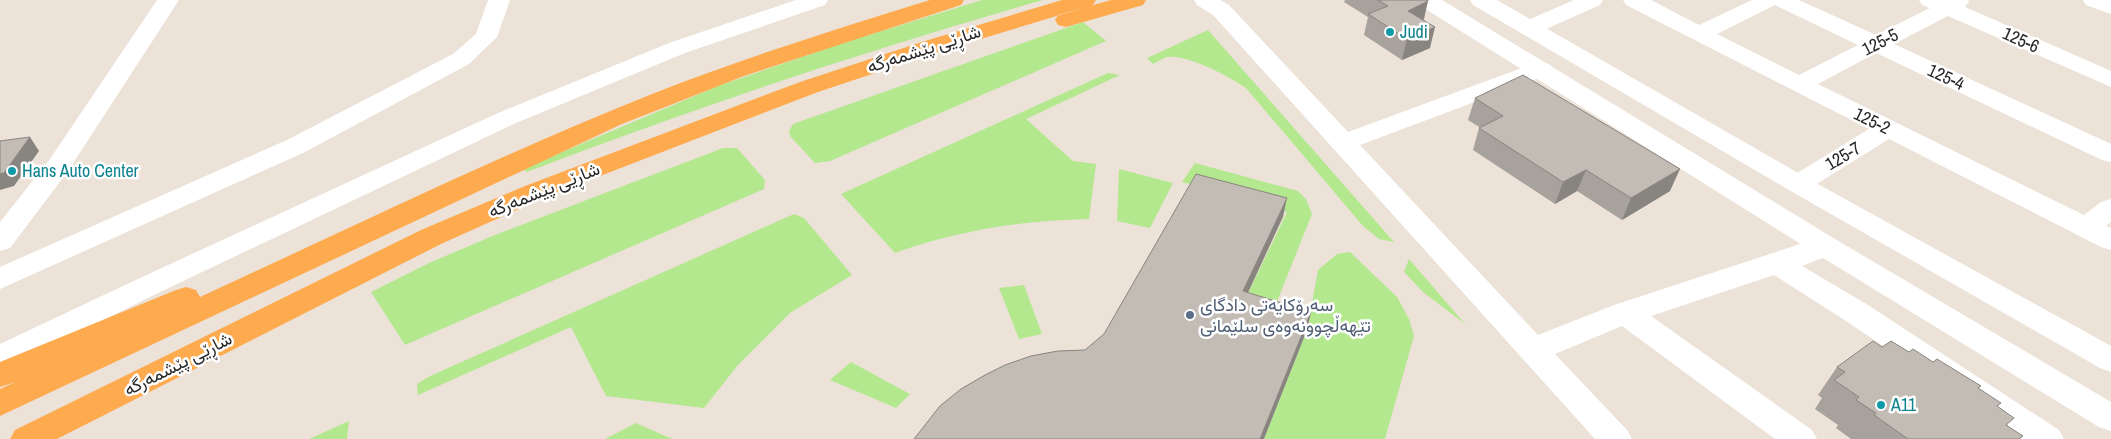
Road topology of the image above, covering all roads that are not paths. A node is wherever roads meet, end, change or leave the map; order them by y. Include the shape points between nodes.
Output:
1 (168, 0) edge
2 (499, 0) edge
3 (818, 0) edge
4 (953, 0) edge
5 (1085, 0) edge
6 (1135, 0) edge
7 (1205, 0) edge
8 (1426, 0) edge
9 (1592, 0) edge
10 (1634, 0) edge
11 (1769, 0) edge
12 (1781, 0) edge
13 (2094, 0) edge
14 (1487, 3) edge
15 (1947, 3) edge
16 (2111, 7) edge
17 (1458, 19) junction
18 (1529, 28) junction
19 (1699, 34) junction
20 (1876, 45) junction
21 (1541, 70) junction
22 (2111, 80) edge
23 (1799, 84) junction
24 (1888, 129) junction
25 (1343, 143) junction
26 (2111, 154) edge
27 (523, 159) junction
28 (1798, 184) junction
29 (534, 192) junction
30 (2111, 208) edge
31 (2087, 227) junction
32 (2111, 240) edge
33 (0, 241) edge
34 (1825, 246) junction
35 (1777, 264) junction
36 (0, 278) edge
37 (1625, 313) junction
38 (1533, 350) junction
39 (0, 358) edge
40 (2111, 360) edge
41 (0, 375) edge
42 (0, 403) edge
43 (2111, 418) edge
44 (27, 439) edge
45 (1615, 439) edge
46 (1800, 439) edge
47 (2046, 439) edge

1 - 33 street via 60,166
2 - 36 street via 486,37 461,58 296,146
3 - 39 street via 678,48 507,118
4 - 27 highway, شاڕێی پێشمەرگە via 845,33 703,83
5 - 29 highway, شاڕێی پێشمەرگە via 809,87
6 - 29 highway via 949,56 661,159
7 - 25 street via 1221,10
8 - 17 street
9 - 18 street
10 - 19 street, 125-2
11 - 19 street
12 - 20 street, 125-4
13 - 16 street
14 - 17 street
14 - 18 street
15 - 20 street, 125-5
15 - 22 street, 125-6
17 - 21 street
18 - 28 street
19 - 23 street, 125-2
20 - 23 street, 125-5
20 - 26 street, 125-4
21 - 25 street
21 - 34 street
23 - 24 street, 125-2
24 - 28 street, 125-7
24 - 31 street, 125-2
25 - 38 street
27 - 41 highway
27 - 42 highway, شاڕێی پێشمەرگە
28 - 40 street
29 - 44 highway, شاڕێی پێشمەرگە via 431,237
30 - 31 street
31 - 32 street, 125-2
34 - 35 street
34 - 43 street
35 - 37 street
35 - 47 street via 1857,313
37 - 38 street
37 - 46 street
38 - 45 street

